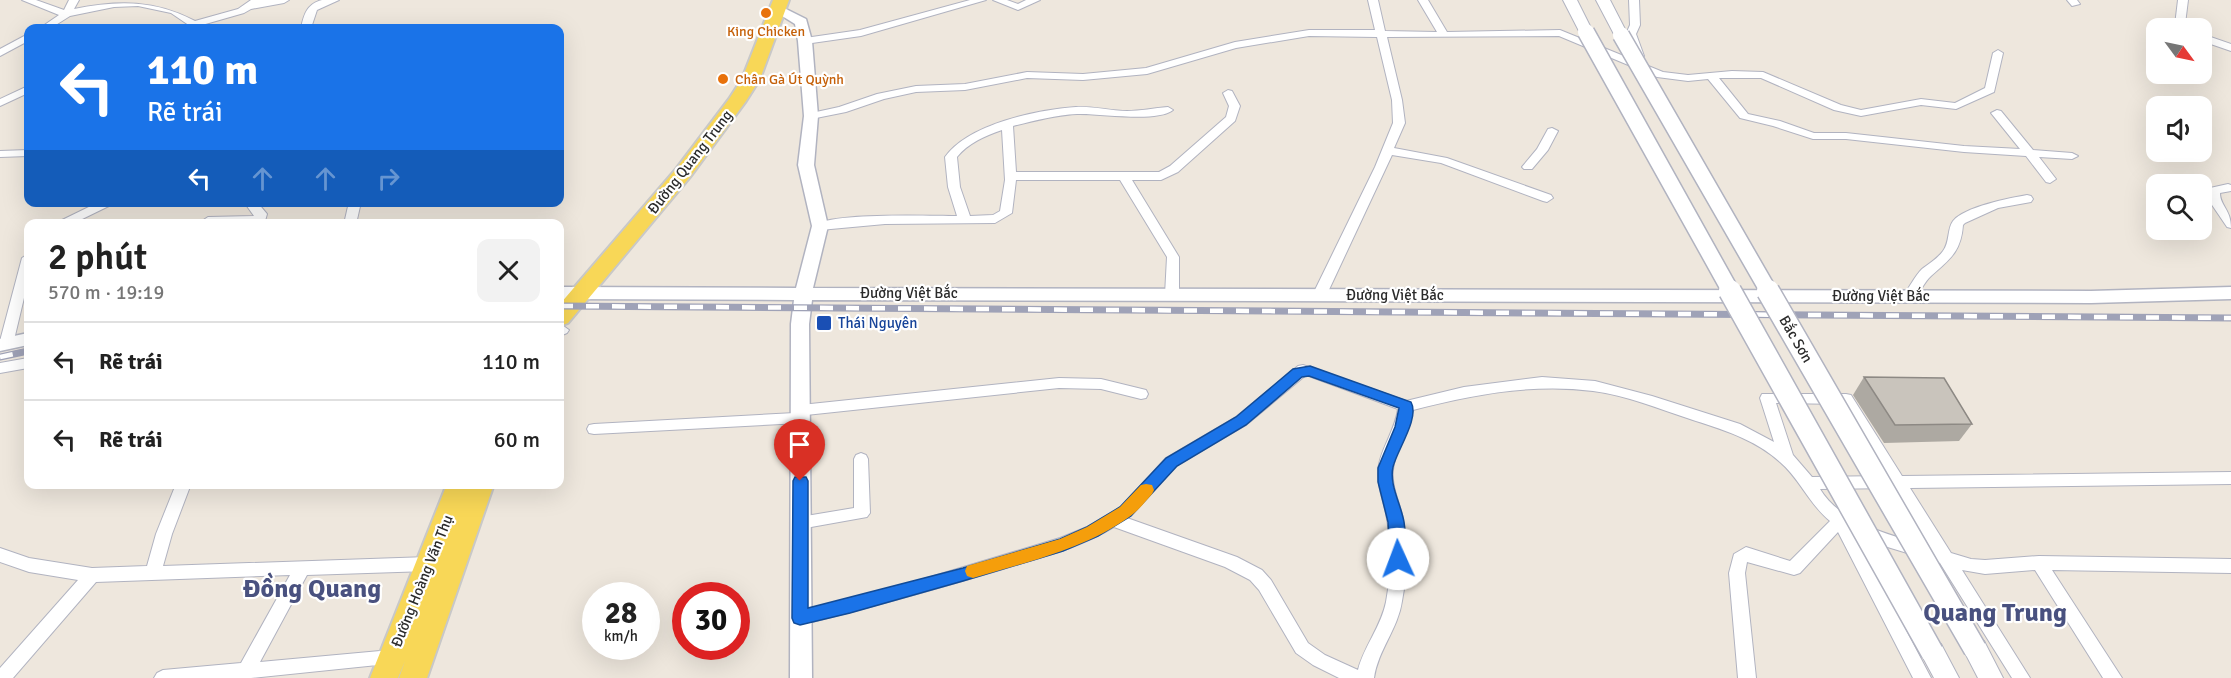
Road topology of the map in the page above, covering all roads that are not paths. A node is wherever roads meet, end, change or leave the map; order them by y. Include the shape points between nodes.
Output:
1 (27, 0) edge
2 (74, 0) edge
3 (284, 0) edge
4 (334, 0) edge
5 (981, 0) edge
6 (998, 0) edge
7 (1035, 0) edge
8 (1373, 0) edge
9 (1423, 0) edge
10 (1570, 0) edge
11 (1603, 0) edge
12 (1634, 0) edge
13 (2182, 0) edge
14 (254, 3) edge
15 (779, 5) edge
16 (67, 14) junction
17 (2181, 18) edge
18 (51, 24) edge
19 (194, 24) edge
20 (202, 24) edge
21 (307, 24) edge
22 (1380, 34) junction
23 (1443, 34) junction
24 (24, 39) edge
25 (805, 41) junction
26 (2212, 41) edge
27 (2231, 48) edge
28 (0, 53) edge
29 (1998, 53) dead end
30 (1647, 69) junction
31 (1712, 76) junction
32 (24, 91) edge
33 (1228, 93) dead end
34 (0, 103) edge
35 (1168, 110) dead end
36 (1997, 113) dead end
37 (811, 116) junction
38 (1007, 125) junction
39 (1552, 131) dead end
40 (1389, 151) junction
41 (24, 153) edge
42 (2029, 153) junction
43 (0, 154) edge
44 (2072, 156) dead end
45 (1528, 167) dead end
46 (1012, 176) junction
47 (1124, 176) junction
48 (2050, 179) dead end
49 (2228, 188) dead end
50 (1547, 198) dead end
51 (2026, 199) dead end
52 (99, 207) edge
53 (72, 219) edge
54 (965, 220) junction
55 (2231, 225) edge
56 (820, 226) junction
57 (24, 272) edge
58 (803, 293) junction
59 (2231, 293) edge
60 (1320, 294) junction
61 (1172, 295) junction
62 (1910, 296) junction
63 (564, 316) edge
64 (24, 340) edge
65 (3, 344) edge
66 (24, 364) edge
67 (0, 368) edge
68 (1141, 394) dead end
69 (1406, 405) junction
70 (801, 414) junction
71 (594, 429) dead end
72 (1786, 458) junction
73 (861, 459) dead end
74 (2231, 478) edge
75 (1899, 482) junction
76 (1808, 483) junction
77 (182, 489) edge
78 (458, 489) edge
79 (480, 489) edge
80 (1113, 520) junction
81 (1840, 520) junction
82 (800, 523) junction
83 (0, 555) edge
84 (1944, 557) junction
85 (2039, 563) junction
86 (428, 564) junction
87 (2231, 566) edge
88 (302, 568) junction
89 (153, 573) junction
90 (92, 575) junction
91 (800, 618) junction
92 (388, 668) edge
93 (244, 674) edge
94 (2, 678) edge
95 (163, 678) edge
96 (413, 678) edge
97 (801, 678) edge
98 (1357, 678) edge
99 (1365, 678) edge
100 (1747, 678) edge
101 (1922, 678) edge
102 (1947, 678) edge
103 (1991, 678) edge
104 (2021, 678) edge
105 (2113, 678) edge

1 - 16 street
2 - 16 street
3 - 14 street
4 - 21 street via 315,4 309,10
5 - 25 street via 861,33
6 - 7 street via 1018,7
8 - 22 street
9 - 23 street
10 - 102 main road, bridge
11 - 103 main road, Bắc Sơn, bridge
12 - 30 street via 1635,25 1631,34
13 - 17 street
14 - 20 street
15 - 25 street via 801,22
15 - 63 main road, Đường Quang Trung via 751,79 737,101 683,173
16 - 18 street
16 - 19 street via 130,3 174,11
22 - 23 street
22 - 37 street via 1309,33 1235,45 1161,68 1115,75 1027,75 965,87 916,88
22 - 40 street via 1400,123
23 - 30 street via 1560,33
24 - 28 street
25 - 37 street
26 - 27 street
29 - 31 street via 1989,91 1956,106 1922,102 1852,112 1769,76
30 - 31 street via 1678,78
31 - 42 street via 1744,116 1814,136
32 - 34 street
33 - 47 street via 1236,109 1231,119 1174,169 1154,177
35 - 38 street via 1130,114 1072,111
36 - 42 street
37 - 56 street via 806,165
38 - 46 street
38 - 54 street via 963,143 951,157 954,187
39 - 45 street
40 - 50 street via 1453,164
40 - 60 street
41 - 43 street
42 - 44 street
42 - 48 street
46 - 47 street
46 - 54 street via 1006,213 995,219
47 - 61 street via 1173,257
49 - 55 street via 2214,191 2214,200
51 - 62 street via 1995,205 1961,220 1950,252 1926,273
52 - 53 street
54 - 56 street via 867,220
56 - 58 street
57 - 65 street
58 - 61 street, Đường Việt Bắc
58 - 63 street, Đường Việt Bắc
58 - 70 street
59 - 62 street, Đường Việt Bắc
60 - 61 street, Đường Việt Bắc
60 - 62 street, Đường Việt Bắc
64 - 65 street
66 - 67 street
68 - 70 street via 1101,384 1059,383
69 - 72 street via 1464,392 1569,382 1652,400 1735,428
69 - 80 street via 1303,370 1241,421 1171,462
69 - 99 street via 1402,427 1385,468 1398,546 1395,601 1392,618 1366,666
70 - 71 street
70 - 82 street
72 - 75 street via 1767,398 1846,399
72 - 76 street
73 - 82 street via 862,513
74 - 75 street
75 - 76 street
75 - 84 street
76 - 81 street via 1822,506
77 - 89 street
78 - 86 main road, Đường Hoàng Văn Thụ
79 - 96 main road, Đường Hoàng Văn Thụ
80 - 91 street via 1063,544 904,592
80 - 98 street via 1231,562 1256,575 1302,648
81 - 84 street via 1887,540
81 - 100 street via 1794,568 1746,554 1740,558 1737,573
81 - 101 street
82 - 91 street
83 - 90 street via 29,565
84 - 85 street via 1985,567
84 - 104 street
85 - 87 street
85 - 105 street
86 - 88 street
86 - 92 main road, Đường Hoàng Văn Thụ
88 - 89 street
88 - 93 street
89 - 90 street
90 - 94 street
91 - 97 street
92 - 93 street
93 - 95 street

